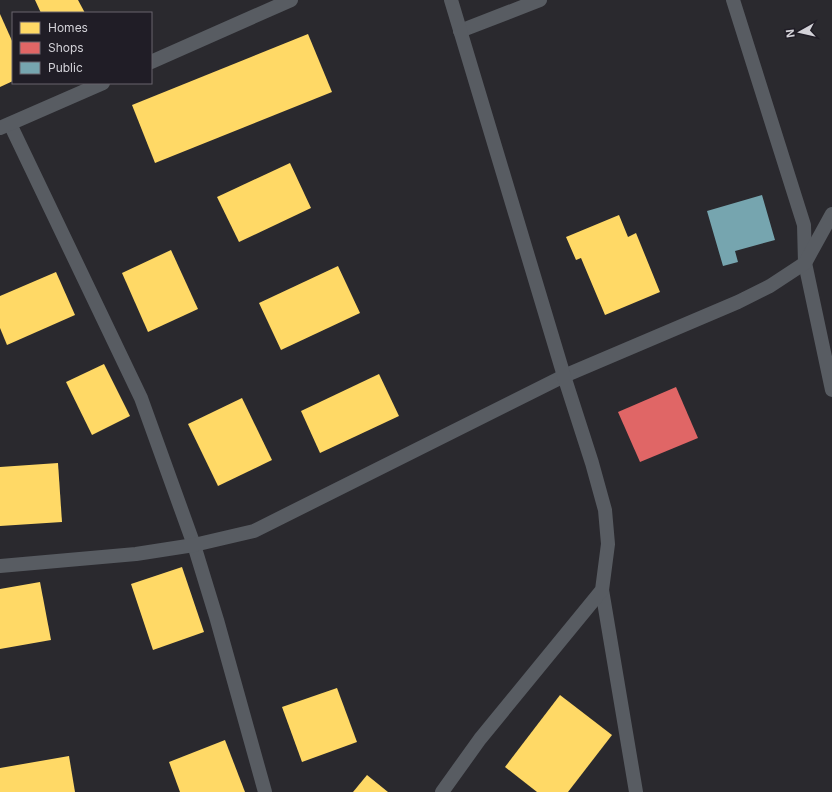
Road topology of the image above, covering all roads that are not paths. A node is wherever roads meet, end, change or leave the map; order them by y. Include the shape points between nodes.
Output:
1 (291, 0) edge
2 (451, 0) edge
3 (540, 0) edge
4 (733, 0) edge
5 (460, 31) junction
6 (152, 62) edge
7 (101, 84) edge
8 (5, 126) edge
9 (832, 214) edge
10 (805, 264) junction
11 (564, 376) junction
12 (832, 390) edge
13 (194, 545) junction
14 (0, 566) edge
15 (602, 590) junction
16 (264, 792) edge
17 (442, 792) edge
18 (636, 792) edge

1 - 6 street
2 - 5 street
3 - 5 street
4 - 10 street via 804,225
5 - 11 street
7 - 8 street
8 - 13 street via 141,398
9 - 10 street
10 - 11 street via 738,302
10 - 12 street
11 - 13 street via 254,531
11 - 15 street via 605,510 608,544
13 - 14 street via 136,554
13 - 16 street
15 - 17 street via 480,739
15 - 18 street

